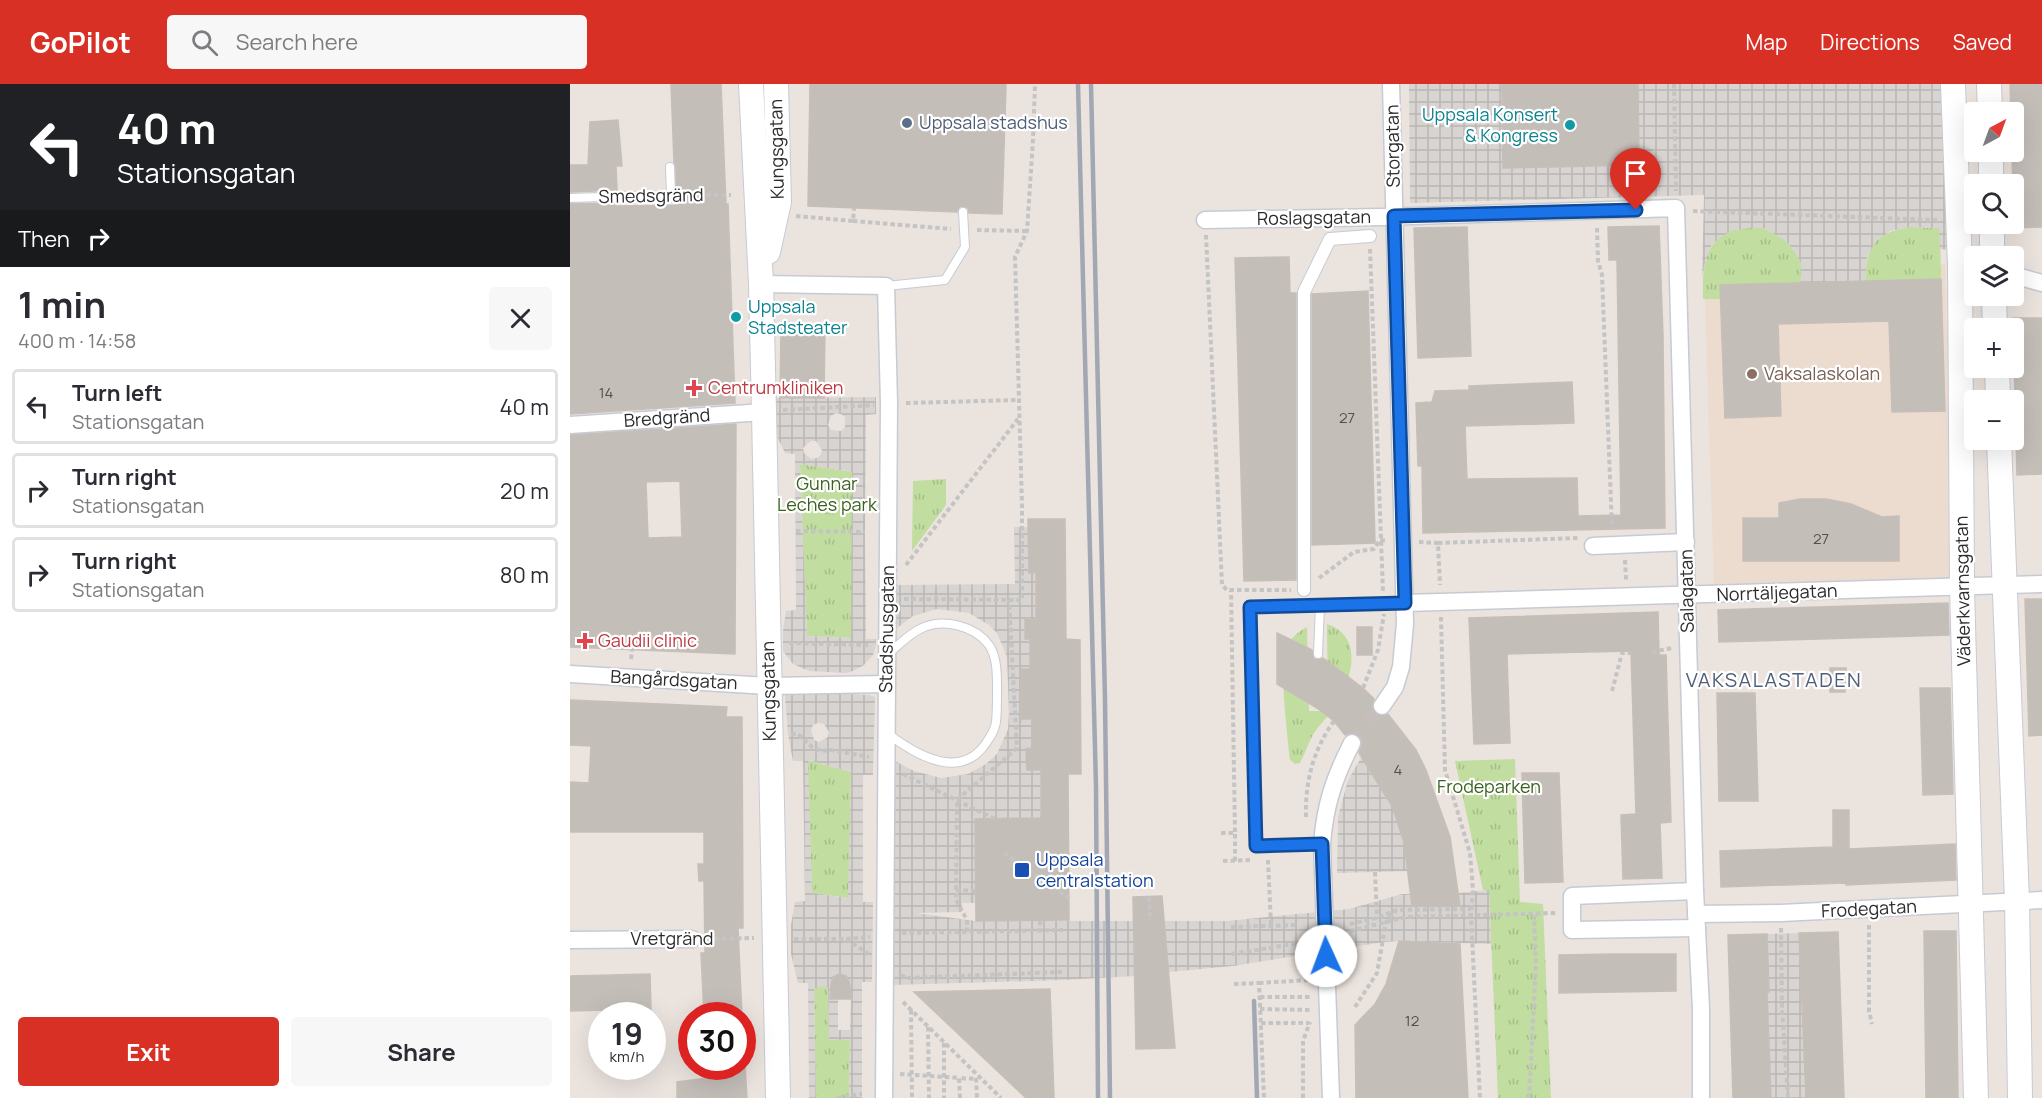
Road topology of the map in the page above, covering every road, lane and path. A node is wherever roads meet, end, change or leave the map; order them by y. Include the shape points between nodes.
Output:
1 (751, 84) edge
2 (776, 84) edge
3 (788, 84) edge
4 (1035, 84) edge
5 (1391, 84) edge
6 (1674, 84) edge
7 (1953, 84) edge
8 (1989, 84) edge
9 (1990, 102) edge
10 (670, 166) dead end
11 (671, 195) junction
12 (731, 195) dead end
13 (570, 198) edge
14 (854, 208) dead end
15 (1676, 208) junction
16 (787, 209) junction
17 (963, 212) dead end
18 (1597, 212) junction
19 (1394, 216) junction
20 (1205, 220) joint
21 (1958, 220) junction
22 (853, 221) junction
23 (964, 230) junction
24 (1027, 231) junction
25 (1370, 236) joint
26 (1964, 251) edge
27 (2024, 278) edge
28 (2042, 283) edge
29 (761, 284) junction
30 (886, 286) junction
31 (1966, 306) edge
32 (1019, 400) junction
33 (889, 404) junction
34 (764, 412) junction
35 (1018, 418) junction
36 (570, 424) edge
37 (2000, 450) edge
38 (796, 531) dead end
39 (865, 532) dead end
40 (1380, 540) junction
41 (1403, 541) junction
42 (1686, 542) junction
43 (1438, 543) junction
44 (1619, 545) junction
45 (1593, 546) joint
46 (905, 567) dead end
47 (2042, 584) edge
48 (2006, 586) junction
49 (1962, 587) junction
50 (1231, 590) junction
51 (1304, 590) junction
52 (1686, 596) junction
53 (1627, 597) junction
54 (904, 598) dead end
55 (1441, 602) junction
56 (1405, 603) junction
57 (1384, 604) junction
58 (1320, 605) junction
59 (768, 642) junction
60 (868, 645) dead end
61 (632, 650) dead end
62 (1631, 653) dead end
63 (888, 654) junction
64 (1318, 654) dead end
65 (631, 659) dead end
66 (570, 674) edge
67 (887, 684) junction
68 (769, 686) junction
69 (1363, 688) dead end
70 (1612, 691) dead end
71 (1382, 706) tunnel mouth
72 (886, 733) junction
73 (1352, 743) tunnel mouth
74 (1221, 832) dead end
75 (1235, 833) junction
76 (1322, 844) junction
77 (1004, 853) dead end
78 (1268, 860) dead end
79 (1223, 861) dead end
80 (1374, 872) dead end
81 (956, 890) dead end
82 (976, 891) dead end
83 (1695, 891) junction
84 (1069, 897) dead end
85 (1149, 897) dead end
86 (2017, 900) junction
87 (2042, 900) edge
88 (1972, 904) junction
89 (1471, 909) junction
90 (1868, 909) junction
91 (1397, 910) junction
92 (962, 912) dead end
93 (1781, 913) junction
94 (1471, 916) junction
95 (1377, 918) junction
96 (1150, 920) dead end
97 (1040, 921) dead end
98 (1697, 921) junction
99 (1386, 922) junction
100 (1350, 924) dead end
101 (1298, 925) dead end
102 (1271, 926) junction
103 (1231, 927) dead end
104 (1063, 930) dead end
105 (1040, 931) junction
106 (1350, 931) dead end
107 (967, 932) junction
108 (901, 933) dead end
109 (775, 938) junction
110 (692, 939) joint
111 (570, 940) edge
112 (1299, 943) dead end
113 (1232, 954) dead end
114 (1063, 972) dead end
115 (1036, 973) dead end
116 (1311, 980) dead end
117 (1259, 983) junction
118 (1234, 984) dead end
119 (1260, 997) junction
120 (1312, 997) dead end
121 (902, 1001) dead end
122 (1355, 1007) dead end
123 (911, 1010) junction
124 (1260, 1010) junction
125 (1312, 1010) dead end
126 (1261, 1023) junction
127 (1310, 1023) dead end
128 (1872, 1024) dead end
129 (928, 1027) junction
130 (944, 1042) junction
131 (897, 1073) dead end
132 (976, 1074) junction
133 (912, 1075) junction
134 (929, 1076) junction
135 (944, 1077) junction
136 (959, 1078) junction
137 (976, 1079) junction
138 (994, 1091) junction
139 (862, 1094) dead end
140 (778, 1098) edge
141 (837, 1098) edge
142 (884, 1098) edge
143 (912, 1098) edge
144 (929, 1098) edge
145 (944, 1098) edge
146 (960, 1098) edge
147 (977, 1098) edge
148 (994, 1098) edge
149 (1001, 1098) edge
150 (1264, 1098) edge
151 (1331, 1098) edge
152 (1480, 1098) edge
153 (1529, 1098) edge
154 (1701, 1098) edge
155 (1788, 1098) edge
156 (1976, 1098) edge
157 (2020, 1098) edge

1 - 29 main road, Kungsgatan
2 - 16 main road, Kungsgatan
3 - 16 main road
4 - 24 path
5 - 19 street, Storgatan
6 - 15 path
7 - 21 main road, Väderkvarnsgatan
8 - 9 main road
10 - 11 lane
11 - 12 path, Smedsgränd
11 - 13 lane, Smedsgränd
14 - 22 path
15 - 18 street, Roslagsgatan
15 - 21 path via 1704,213
15 - 42 street, Salagatan
16 - 22 path
16 - 29 main road, Kungsgatan
17 - 23 lane
18 - 19 street, Roslagsgatan
18 - 44 path
19 - 20 street, Roslagsgatan
19 - 41 street, Storgatan
20 - 50 path via 1221,577 1222,585
21 - 26 main road, Väderkvarnsgatan
22 - 23 path
23 - 24 path
23 - 30 lane via 965,247 945,280
24 - 32 path via 1015,257
25 - 40 path
25 - 51 street via 1330,239 1304,292
27 - 28 street
29 - 30 street
29 - 34 main road, Kungsgatan
30 - 33 street, Stadshusgatan
31 - 49 main road, Väderkvarnsgatan
32 - 33 path
32 - 35 path
33 - 34 path
33 - 63 street, Stadshusgatan
34 - 36 street, Bredgränd
34 - 59 main road, Kungsgatan
35 - 46 path
35 - 54 path via 1022,600
37 - 48 main road
38 - 39 path
40 - 41 path
40 - 51 path via 1374,549 1354,552
40 - 57 path
41 - 43 path
41 - 56 street, Storgatan
42 - 44 street
42 - 52 street, Salagatan
43 - 45 path via 1580,538
43 - 55 path
44 - 45 street
44 - 53 path
47 - 48 street, Norrtäljegatan
48 - 49 street, Norrtäljegatan
48 - 86 main road
49 - 52 street, Norrtäljegatan
49 - 88 main road, Väderkvarnsgatan
50 - 51 path
50 - 75 path
52 - 53 street, Norrtäljegatan
52 - 83 street, Salagatan
53 - 55 street, Norrtäljegatan
55 - 56 street, Norrtäljegatan
55 - 89 path via 1445,770 1470,853
56 - 57 lane
56 - 71 street, Storgatan via 1401,667 1395,687
57 - 58 lane
57 - 69 path via 1378,650
58 - 64 lane
58 - 76 lane via 1250,607 1256,846
59 - 60 path
59 - 68 main road, Kungsgatan
61 - 65 path
62 - 70 path via 1622,653
63 - 67 street, Stadshusgatan
63 - 72 lane via 921,628 941,624 963,627 989,646 997,687 992,734 970,759 947,763 924,757
66 - 68 street, Bangårdsgatan
67 - 68 street, Bangårdsgatan
67 - 72 street, Stadshusgatan
68 - 109 main road, Kungsgatan
72 - 142 street, Stadshusgatan
73 - 76 street via 1330,792
74 - 75 path
75 - 79 path via 1235,861
76 - 151 street
77 - 84 path
78 - 102 path
80 - 95 path
81 - 82 path
83 - 98 street, Salagatan
83 - 98 street, Frodegatan via 1572,896 1572,930
85 - 96 path
86 - 87 street, Frodegatan
86 - 88 street, Frodegatan
86 - 157 main road
88 - 90 street, Frodegatan
88 - 156 main road, Väderkvarnsgatan
89 - 91 path
89 - 94 path
90 - 93 street, Frodegatan
90 - 128 path
91 - 95 path
91 - 99 path
92 - 107 path
93 - 98 street, Frodegatan
93 - 155 path
94 - 99 path via 1406,917
94 - 152 path
94 - 153 path via 1534,915 1536,964
95 - 100 path
97 - 105 path
98 - 154 street, Salagatan
99 - 106 path
99 - 122 path via 1377,973
101 - 102 path
102 - 103 path
104 - 105 path
105 - 107 path
107 - 108 path
109 - 110 path, Vretgränd
109 - 140 main road, Kungsgatan
110 - 111 street, Vretgränd
112 - 113 path
114 - 115 path
116 - 117 path
117 - 118 path
117 - 119 path
119 - 120 path
119 - 124 path
121 - 123 path
123 - 129 path
123 - 133 path
124 - 125 path
124 - 126 path
126 - 127 path
126 - 150 path
129 - 130 path
129 - 134 path
130 - 132 path
130 - 135 path
131 - 133 path
132 - 137 path
132 - 138 path
133 - 134 path
133 - 143 path
134 - 135 path
134 - 144 path
135 - 136 path
135 - 145 path
136 - 137 path
136 - 146 path
137 - 147 path
138 - 148 path
138 - 149 path
139 - 141 path

